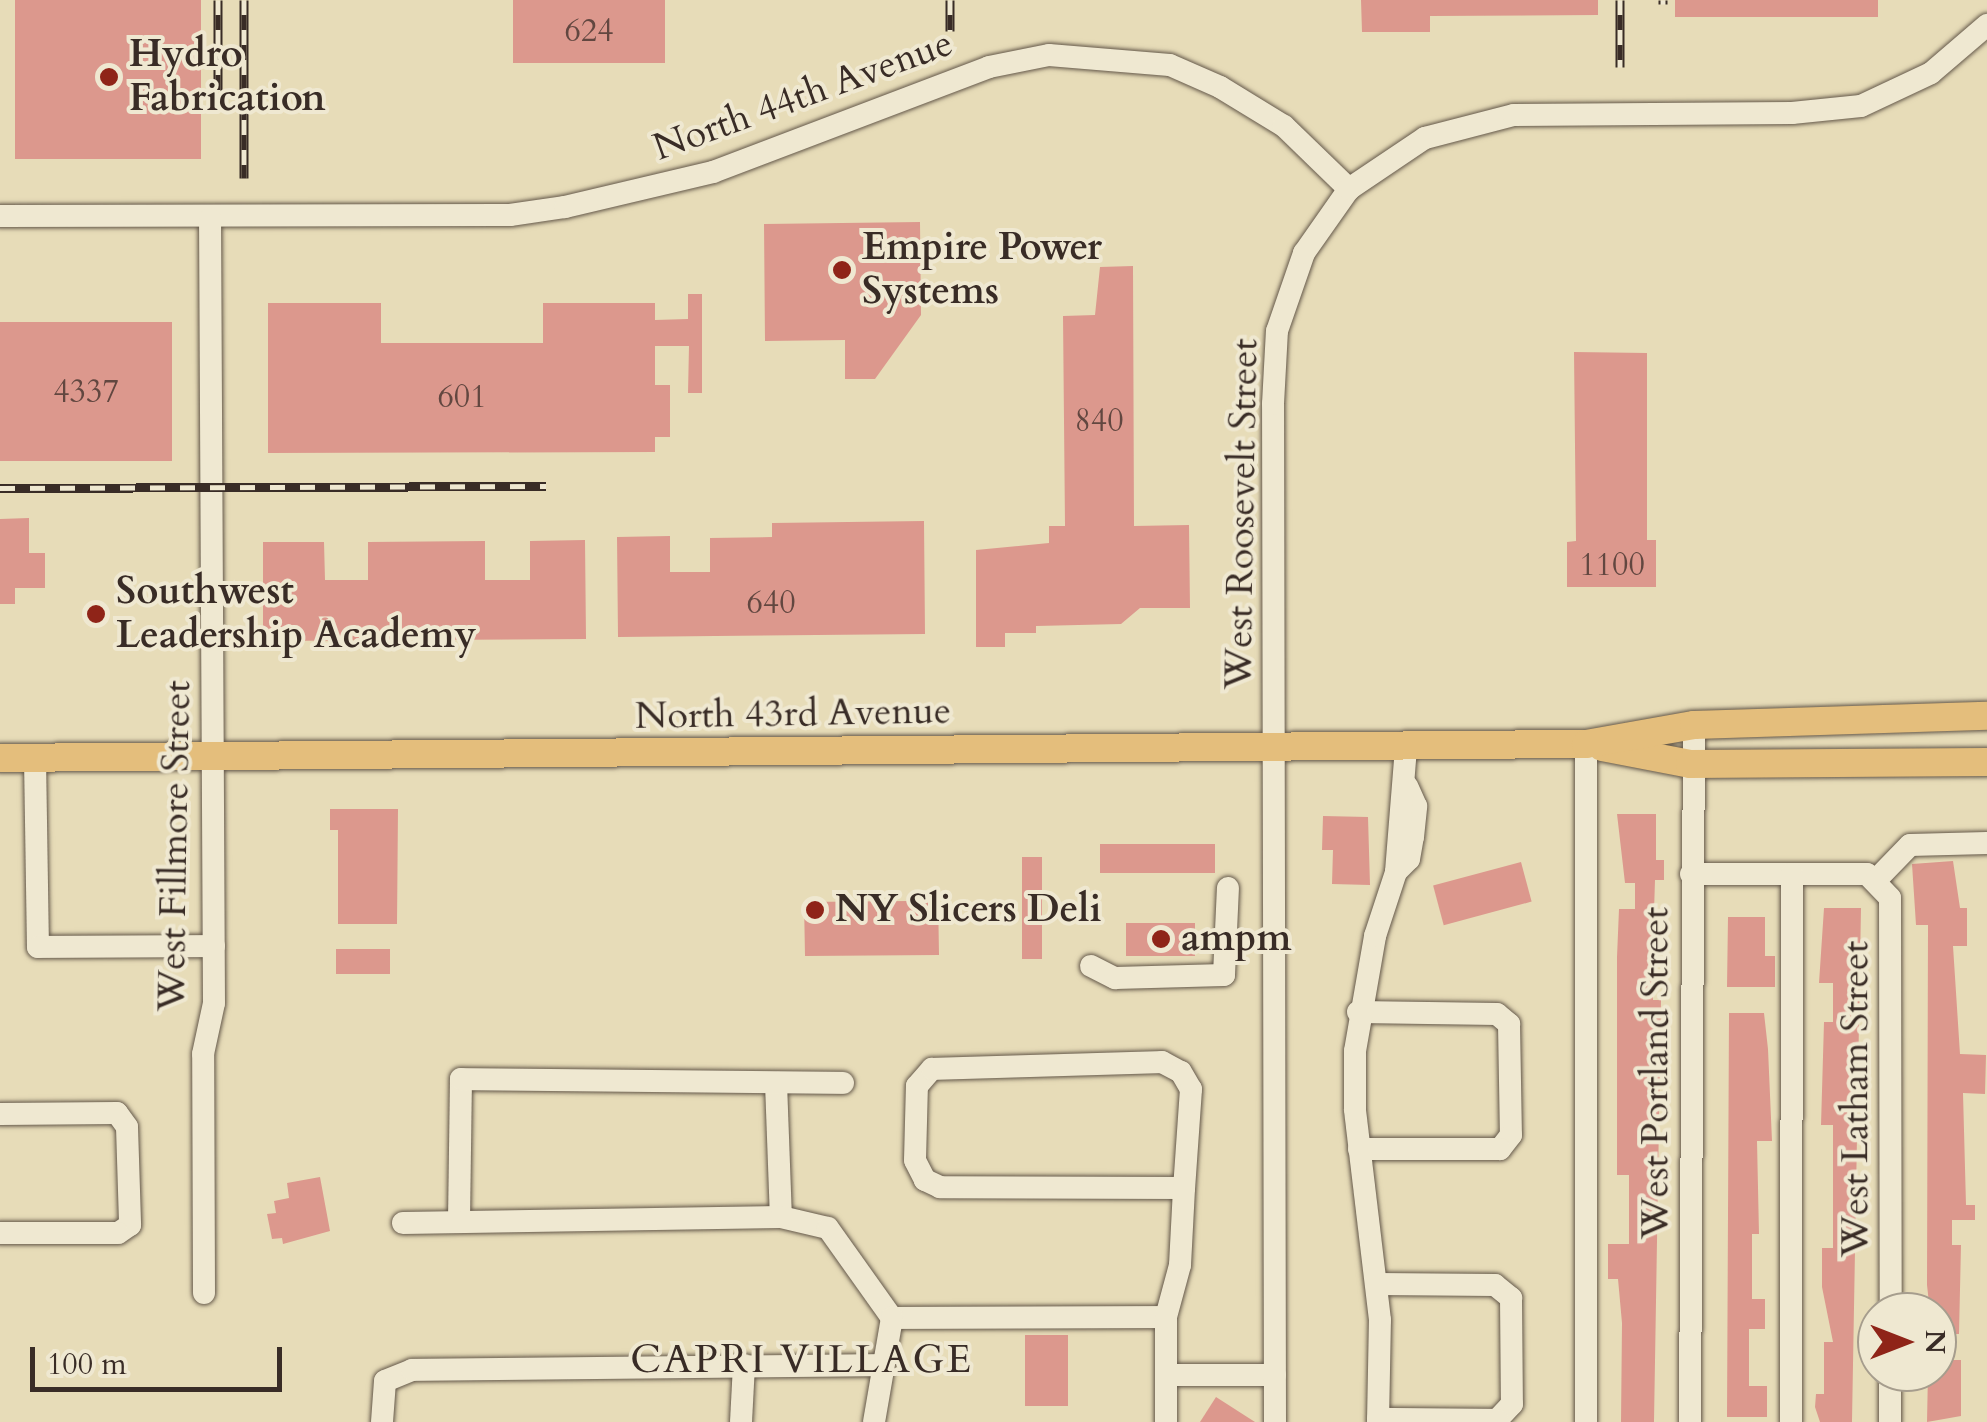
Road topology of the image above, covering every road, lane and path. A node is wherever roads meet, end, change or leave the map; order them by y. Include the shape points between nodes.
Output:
1 (1987, 25) edge
2 (1349, 189) junction
3 (0, 216) edge
4 (210, 219) junction
5 (1987, 716) edge
6 (1694, 725) junction
7 (1586, 744) junction
8 (1406, 747) junction
9 (1273, 748) junction
10 (212, 757) junction
11 (0, 758) edge
12 (35, 758) junction
13 (1987, 762) edge
14 (1690, 764) junction
15 (1987, 842) edge
16 (1691, 874) junction
17 (1792, 874) junction
18 (1880, 884) junction
19 (1228, 888) dead end
20 (214, 946) junction
21 (1091, 966) dead end
22 (1358, 1012) junction
23 (776, 1083) junction
24 (843, 1083) dead end
25 (0, 1114) edge
26 (1359, 1148) junction
27 (1184, 1188) junction
28 (782, 1217) junction
29 (460, 1221) junction
30 (403, 1224) dead end
31 (0, 1234) edge
32 (1376, 1284) junction
33 (1891, 1292) edge
34 (204, 1293) dead end
35 (1166, 1317) junction
36 (892, 1318) junction
37 (744, 1365) junction
38 (880, 1365) junction
39 (1171, 1374) junction
40 (1275, 1374) junction
41 (1890, 1392) edge
42 (1378, 1420) edge
43 (382, 1422) edge
44 (741, 1422) edge
45 (874, 1422) edge
46 (1166, 1422) edge
47 (1276, 1422) edge
48 (1586, 1422) edge
49 (1690, 1422) edge
50 (1791, 1422) edge
51 (1890, 1422) edge

1 - 2 street, West Roosevelt Street via 1978,39 1917,82 1862,106 1792,113 1514,115 1425,138
2 - 4 street, North 44th Avenue via 1284,126 1183,71 1107,55 1049,55 989,67 713,172 565,208 510,215
2 - 9 street, West Roosevelt Street via 1304,253 1278,331
3 - 4 street, North 44th Avenue
4 - 10 street, West Fillmore Street
5 - 6 main road, North 43rd Avenue
6 - 7 main road, North 43rd Avenue
6 - 14 street, West Portland Street
7 - 8 main road, North 43rd Avenue
7 - 14 main road, North 43rd Avenue
7 - 48 street
8 - 9 main road, North 43rd Avenue
8 - 22 street via 1407,786 1416,806 1413,837 1409,859 1396,872
9 - 10 main road, North 43rd Avenue
9 - 40 street, West Roosevelt Street
10 - 12 main road, North 43rd Avenue
10 - 20 street, West Fillmore Street
11 - 12 main road, North 43rd Avenue
12 - 20 street via 38,948
13 - 14 main road, North 43rd Avenue
14 - 16 street, West Portland Street
15 - 18 street via 1910,845
16 - 17 street
16 - 49 street, West Portland Street
17 - 18 street
17 - 50 street
18 - 33 street, West Latham Street via 1891,906
19 - 21 street via 1224,975 1115,978
20 - 34 street, West Fillmore Street via 214,1002 203,1054
22 - 26 street
22 - 26 street via 1497,1014 1509,1024 1511,1135 1500,1149
23 - 24 street
23 - 28 street
23 - 29 street via 461,1079
25 - 31 street via 117,1113 126,1127 130,1225 118,1233
26 - 32 street
27 - 27 street via 1191,1090 1181,1072 1162,1062 948,1066 932,1069 917,1086 915,1160 925,1180 940,1187
27 - 35 street via 1180,1265
28 - 29 street
28 - 36 street via 828,1228
29 - 30 street
32 - 42 street
32 - 42 street via 1495,1285 1511,1298 1512,1404 1497,1420
35 - 36 street
35 - 39 street
36 - 38 street
37 - 38 street
37 - 43 street via 412,1370 385,1381
37 - 44 street
38 - 45 street
39 - 40 street
39 - 46 street
40 - 47 street, West Roosevelt Street
41 - 51 street

